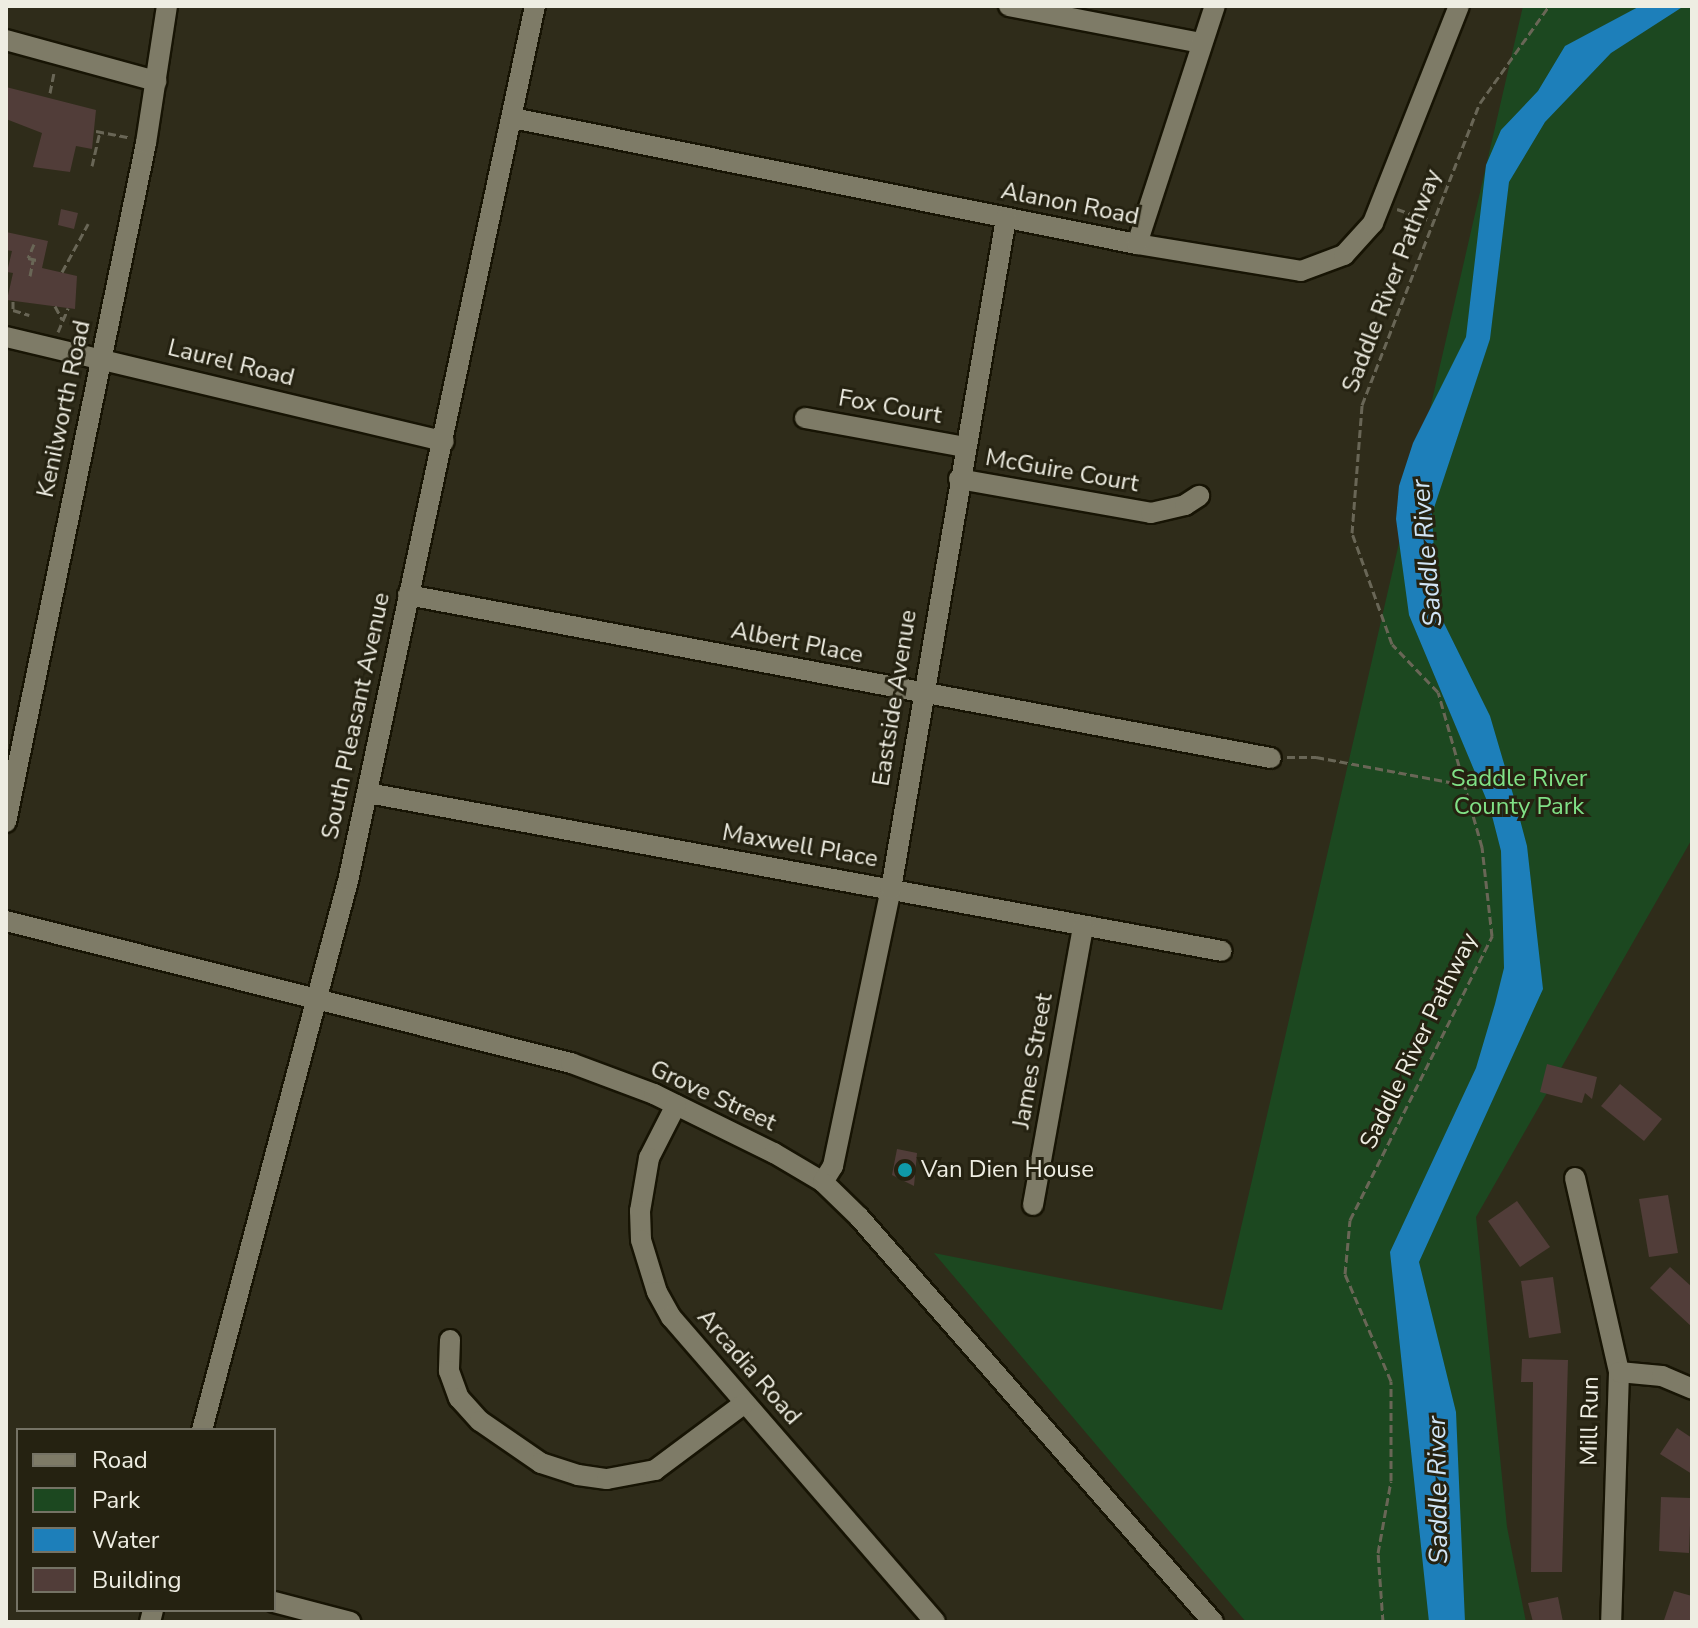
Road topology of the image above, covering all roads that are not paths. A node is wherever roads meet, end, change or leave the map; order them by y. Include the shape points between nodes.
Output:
1 (167, 6) edge
2 (535, 6) edge
3 (1009, 6) edge
4 (1215, 6) edge
5 (1459, 6) edge
6 (6, 40) edge
7 (1201, 43) junction
8 (156, 81) junction
9 (513, 118) junction
10 (1006, 218) junction
11 (1137, 244) junction
12 (6, 337) edge
13 (100, 359) junction
14 (805, 418) dead end
15 (444, 441) junction
16 (965, 447) junction
17 (959, 479) junction
18 (1199, 496) dead end
19 (408, 595) junction
20 (921, 693) junction
21 (1271, 758) road end
22 (368, 793) junction
23 (6, 822) edge
24 (891, 889) junction
25 (6, 921) edge
26 (1083, 927) junction
27 (1222, 951) dead end
28 (314, 998) junction
29 (676, 1105) junction
30 (1575, 1178) dead end
31 (823, 1182) junction
32 (1033, 1205) dead end
33 (450, 1340) dead end
34 (1619, 1372) junction
35 (1692, 1389) edge
36 (745, 1403) junction
37 (203, 1428) edge
38 (276, 1603) edge
39 (922, 1618) edge
40 (350, 1622) edge
41 (1213, 1622) edge
42 (1611, 1622) edge

1 - 8 street, Kenilworth Road
2 - 9 street, South Pleasant Avenue
3 - 7 street
4 - 7 street
5 - 11 street, Alanon Road via 1382,203 1367,232 1344,255 1301,271
6 - 8 street
7 - 11 street
8 - 13 street, Kenilworth Road
9 - 10 street, Alanon Road
9 - 15 street, South Pleasant Avenue
10 - 11 street, Alanon Road
10 - 16 street, Eastside Avenue
12 - 13 street, Laurel Road
13 - 15 street, Laurel Road
13 - 23 street, Kenilworth Road
14 - 16 street, Fox Court
15 - 19 street, South Pleasant Avenue
16 - 17 street, Eastside Avenue
17 - 18 street, McGuire Court via 1151,513
17 - 20 street, Eastside Avenue
19 - 20 street, Albert Place
19 - 22 street, South Pleasant Avenue
20 - 21 street, Albert Place
20 - 24 street, Eastside Avenue
22 - 24 street, Maxwell Place
22 - 28 street, South Pleasant Avenue
24 - 26 street, Maxwell Place
24 - 31 street, Eastside Avenue via 833,1166
25 - 28 street, Grove Street
26 - 27 street, Maxwell Place
26 - 32 street, James Street
28 - 29 street, Grove Street via 571,1063
28 - 37 street, South Pleasant Avenue
29 - 31 street, Grove Street
29 - 36 street, Arcadia Road via 649,1158 641,1240 647,1268 671,1317
30 - 34 street, Mill Run
31 - 41 street, Grove Street
33 - 36 street via 454,1384 480,1421 541,1463 578,1475 607,1479 655,1470
34 - 35 street via 1662,1376
34 - 42 street, Mill Run
36 - 39 street, Arcadia Road
38 - 40 street

